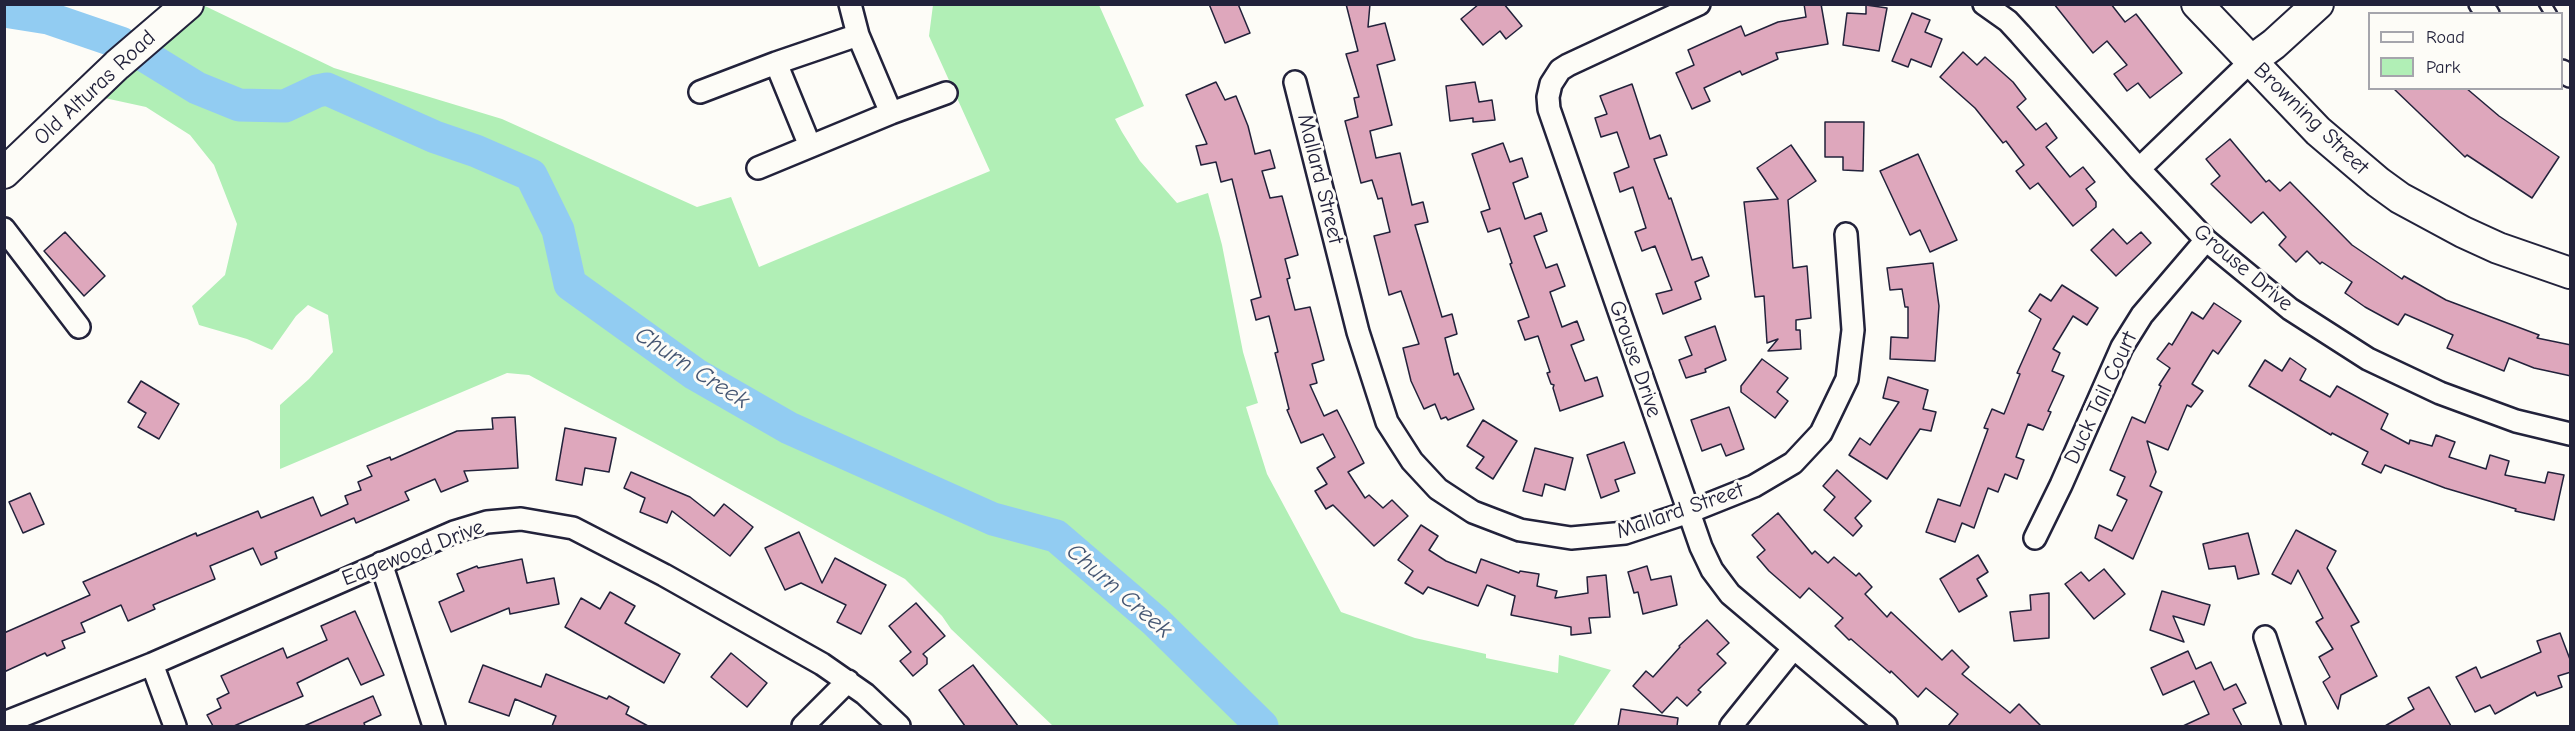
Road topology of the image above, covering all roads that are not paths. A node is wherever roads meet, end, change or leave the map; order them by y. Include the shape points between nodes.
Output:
1 (188, 4) edge
2 (850, 4) edge
3 (1699, 4) edge
4 (1984, 4) edge
5 (2197, 4) edge
6 (2318, 4) edge
7 (858, 35) junction
8 (2251, 61) junction
9 (776, 63) junction
10 (1295, 82) dead end
11 (700, 92) dead end
12 (946, 93) dead end
13 (891, 113) junction
14 (810, 146) junction
15 (758, 168) dead end
16 (2139, 169) junction
17 (4, 173) edge
18 (4, 229) edge
19 (1846, 234) dead end
20 (2206, 240) junction
21 (2571, 273) edge
22 (78, 327) dead end
23 (2571, 435) edge
24 (1689, 512) junction
25 (2035, 538) dead end
26 (381, 563) junction
27 (2265, 637) dead end
28 (1793, 649) junction
29 (152, 664) junction
30 (848, 681) junction
31 (4, 723) edge
32 (175, 726) edge
33 (434, 726) edge
34 (803, 726) edge
35 (899, 726) edge
36 (1731, 726) edge
37 (1886, 726) edge
38 (2294, 726) edge

1 - 17 street, Old Alturas Road
2 - 7 street
3 - 24 street, Grouse Drive via 1568,65 1555,77 1548,97 1554,124
4 - 16 street, Grouse Drive via 2008,21
5 - 8 street, Browning Street
6 - 8 street
7 - 9 street
7 - 13 street
8 - 16 street
8 - 21 street, Browning Street via 2332,144 2400,198 2498,248
9 - 11 street
9 - 14 street
10 - 24 street, Mallard Street via 1379,403 1396,439 1419,471 1473,512 1543,536 1607,536
12 - 13 street
13 - 14 street
14 - 15 street
16 - 20 street, Grouse Drive
18 - 22 street
19 - 24 street, Mallard Street via 1852,346 1847,379 1831,416 1793,463 1754,486
20 - 23 street, Grouse Drive via 2290,309 2368,359 2481,409
20 - 25 street, Duck Tail Court via 2142,315 2122,347
24 - 28 street, Grouse Drive via 1706,559 1720,583
26 - 29 street, Edgewood Drive
26 - 30 street, Edgewood Drive via 487,522 521,519 573,528 664,575
26 - 33 street
27 - 38 street
28 - 36 street
28 - 37 street, Grouse Drive
29 - 31 street, Edgewood Drive
29 - 32 street
30 - 34 street
30 - 35 street, Edgewood Drive

